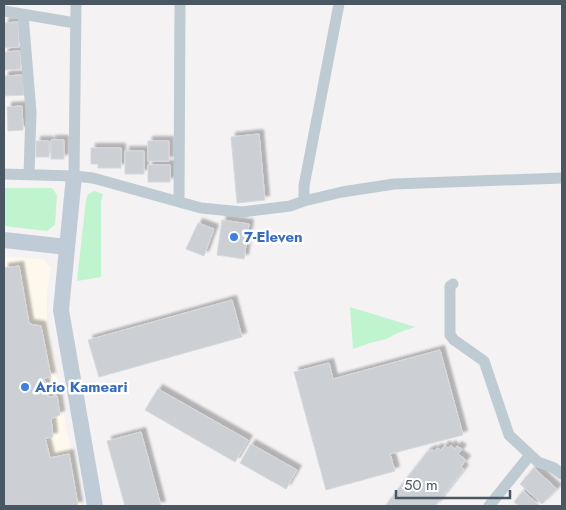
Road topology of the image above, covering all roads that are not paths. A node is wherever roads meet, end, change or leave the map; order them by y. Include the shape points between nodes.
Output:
1 (76, 4) edge
2 (180, 4) edge
3 (339, 4) edge
4 (4, 11) edge
5 (23, 15) junction
6 (75, 23) junction
7 (4, 174) edge
8 (29, 174) junction
9 (74, 176) junction
10 (562, 178) edge
11 (304, 201) junction
12 (179, 202) junction
13 (4, 240) edge
14 (67, 247) junction
15 (453, 284) dead end
16 (530, 455) junction
17 (562, 474) edge
18 (95, 506) edge
19 (489, 506) edge

1 - 6 street
2 - 12 street
3 - 11 street via 304,186
4 - 5 street
5 - 6 street
5 - 8 street via 31,112
6 - 9 street
7 - 8 street
8 - 9 street
9 - 12 street via 93,178
9 - 14 street
10 - 11 street via 394,184
11 - 12 street via 242,212
13 - 14 street
14 - 18 street via 61,310
15 - 16 street via 450,286 450,335 484,362 509,435
16 - 17 street
16 - 19 street

